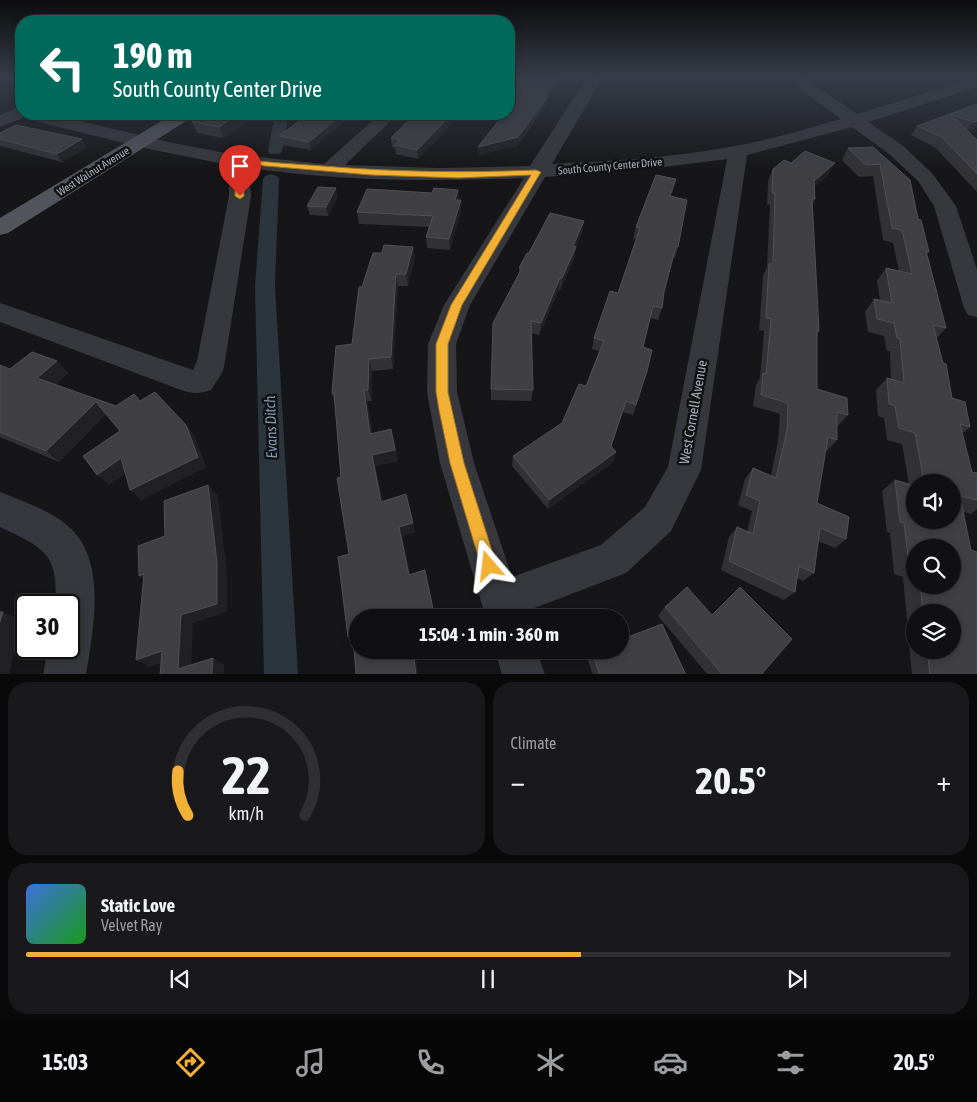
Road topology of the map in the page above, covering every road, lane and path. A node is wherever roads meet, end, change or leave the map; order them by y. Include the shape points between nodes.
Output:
1 (575, 108) edge
2 (837, 108) edge
3 (891, 108) edge
4 (15, 115) edge
5 (54, 120) edge
6 (176, 120) edge
7 (383, 120) edge
8 (853, 120) junction
9 (0, 122) edge
10 (142, 140) junction
11 (738, 151) junction
12 (239, 161) junction
13 (329, 170) junction
14 (536, 172) junction
15 (0, 228) edge
16 (977, 308) edge
17 (0, 312) edge
18 (0, 510) edge
19 (75, 594) edge
20 (503, 609) edge
21 (67, 659) edge
22 (519, 659) edge
23 (64, 674) edge
24 (524, 674) edge

1 - 14 street
2 - 8 street
3 - 8 street, South County Center Drive
4 - 9 street
5 - 10 street, South County Center Drive
6 - 10 main road, West Walnut Avenue
7 - 13 street
8 - 11 street, South County Center Drive
8 - 16 street via 895,149 925,177 945,206
10 - 12 street, South County Center Drive
10 - 15 main road, West Walnut Avenue
11 - 14 street, South County Center Drive
11 - 20 street, West Cornell Avenue via 684,470 658,518 613,560
12 - 13 street, South County Center Drive
12 - 17 street via 240,196 211,362 201,382 191,382
13 - 14 street, South County Center Drive via 458,175
14 - 20 street via 457,305 442,344 442,392 457,463
18 - 19 street via 48,533 61,543 70,559
21 - 23 street
22 - 24 street

